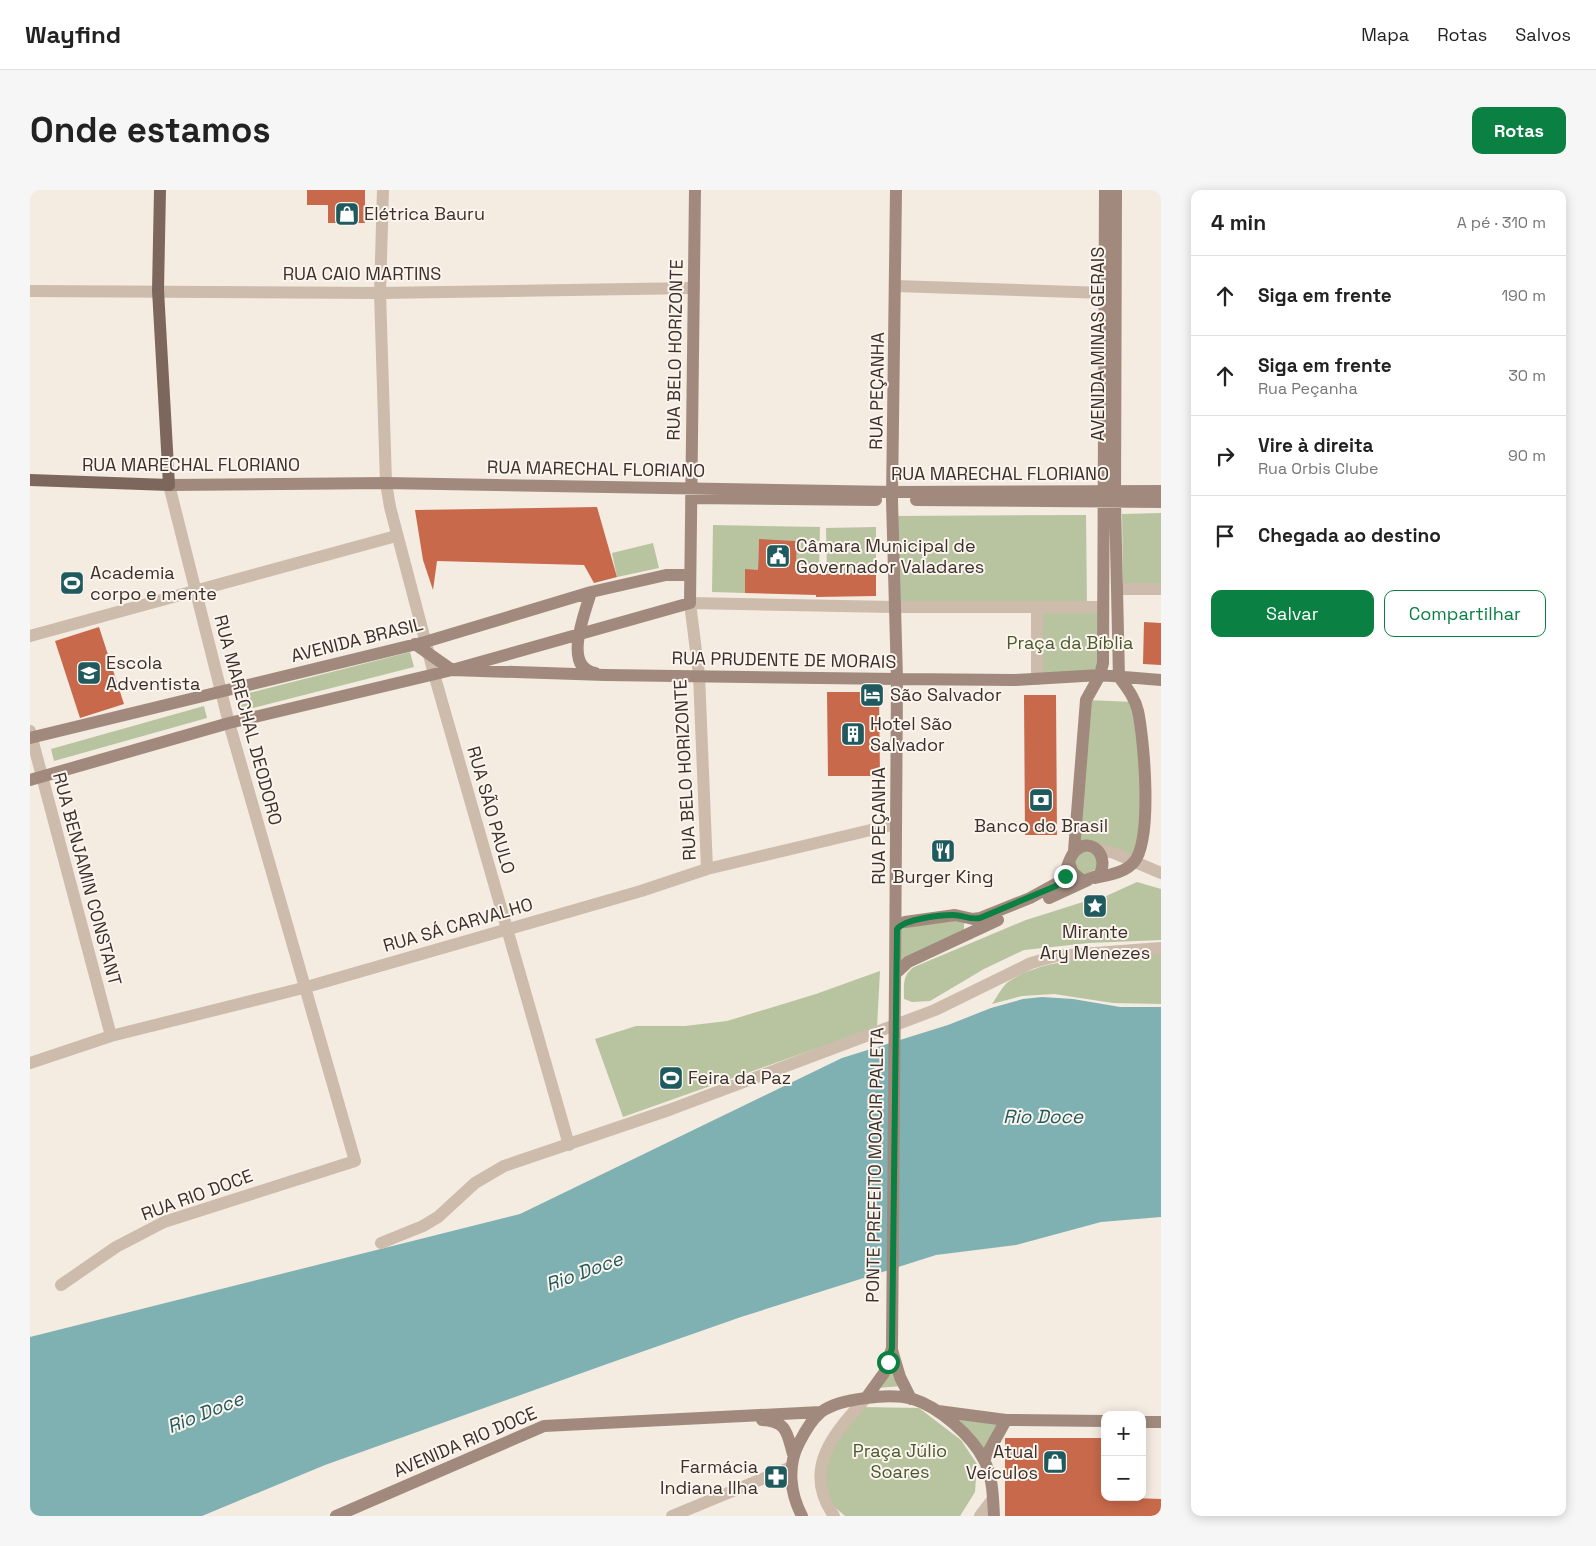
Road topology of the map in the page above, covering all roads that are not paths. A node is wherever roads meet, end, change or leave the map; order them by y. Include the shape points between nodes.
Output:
1 (160, 190) edge
2 (383, 190) edge
3 (695, 190) edge
4 (896, 190) edge
5 (1105, 190) edge
6 (1116, 190) edge
7 (895, 286) junction
8 (694, 288) junction
9 (158, 290) junction
10 (30, 291) edge
11 (1104, 292) junction
12 (380, 293) junction
13 (30, 480) edge
14 (386, 483) junction
15 (169, 485) junction
16 (1161, 491) edge
17 (691, 493) junction
18 (893, 496) junction
19 (1109, 496) junction
20 (1161, 502) edge
21 (396, 536) junction
22 (690, 575) junction
23 (1118, 589) junction
24 (1161, 589) edge
25 (196, 590) junction
26 (591, 592) junction
27 (690, 602) junction
28 (894, 607) junction
29 (1037, 607) junction
30 (1104, 608) junction
31 (580, 633) junction
32 (30, 636) edge
33 (423, 646) junction
34 (452, 670) junction
35 (434, 674) junction
36 (605, 675) junction
37 (699, 675) junction
38 (1100, 676) junction
39 (1119, 677) junction
40 (897, 679) junction
41 (1037, 679) junction
42 (1161, 680) edge
43 (220, 691) junction
44 (229, 723) junction
45 (31, 736) edge
46 (36, 778) edge
47 (896, 824) junction
48 (1096, 849) junction
49 (1141, 850) junction
50 (1072, 857) junction
51 (1134, 862) junction
52 (707, 869) junction
53 (1157, 871) edge
54 (1091, 880) junction
55 (953, 915) junction
56 (899, 922) junction
57 (508, 929) junction
58 (962, 936) junction
59 (1161, 948) edge
60 (896, 958) junction
61 (908, 962) junction
62 (895, 979) junction
63 (303, 988) junction
64 (111, 1036) junction
65 (30, 1063) edge
66 (569, 1145) junction
67 (355, 1161) joint
68 (381, 1243) dead end
69 (62, 1285) dead end
70 (892, 1348) junction
71 (866, 1398) junction
72 (911, 1399) junction
73 (937, 1410) junction
74 (821, 1412) junction
75 (702, 1418) junction
76 (1006, 1420) junction
77 (1101, 1421) edge
78 (1146, 1422) edge
79 (1161, 1422) edge
80 (794, 1454) junction
81 (984, 1460) junction
82 (791, 1467) junction
83 (994, 1499) junction
84 (799, 1513) edge
85 (336, 1516) edge
86 (672, 1516) edge
87 (834, 1516) edge
88 (980, 1516) edge
89 (994, 1516) edge

1 - 9 main road, RUA MARECHAL DEODORO
2 - 12 street, RUA SÃO PAULO
3 - 8 street, RUA BELO HORIZONTE
4 - 7 street, RUA PEÇANHA
5 - 11 street, AVENIDA MINAS GERAIS
6 - 19 street, AVENIDA MINAS GERAIS
7 - 11 street
7 - 18 street, RUA PEÇANHA
8 - 12 street, RUA CAIO MARTINS
8 - 17 street, RUA BELO HORIZONTE
9 - 10 street, RUA CAIO MARTINS
9 - 12 street, RUA CAIO MARTINS
9 - 15 main road, RUA MARECHAL DEODORO
11 - 19 street, AVENIDA MINAS GERAIS
12 - 14 street, RUA SÃO PAULO
13 - 15 main road, RUA MARECHAL FLORIANO
14 - 15 street, RUA MARECHAL FLORIANO
14 - 17 street, RUA MARECHAL FLORIANO
14 - 21 street, RUA SÃO PAULO
15 - 25 street, RUA MARECHAL DEODORO
16 - 19 street, RUA MARECHAL FLORIANO
17 - 18 street, RUA MARECHAL FLORIANO
17 - 22 street, RUA BELO HORIZONTE
18 - 19 street, RUA MARECHAL FLORIANO
18 - 28 street, RUA PEÇANHA
19 - 20 street, RUA MARECHAL FLORIANO
19 - 23 street, AVENIDA MINAS GERAIS
19 - 30 street, AVENIDA MINAS GERAIS
21 - 25 street
21 - 33 street, RUA SÃO PAULO
22 - 26 street, AVENIDA BRASIL via 666,575
22 - 27 street, RUA BELO HORIZONTE
23 - 24 street
23 - 39 street, AVENIDA MINAS GERAIS
25 - 32 street
25 - 43 street, RUA MARECHAL DEODORO
26 - 31 street
26 - 33 street, AVENIDA BRASIL
27 - 28 street
27 - 31 street
27 - 37 street, RUA BELO HORIZONTE
28 - 29 street
28 - 40 street, RUA PEÇANHA
29 - 30 street
29 - 41 street
30 - 38 street, AVENIDA MINAS GERAIS
31 - 34 street
31 - 36 street via 577,656 581,666 588,672
33 - 34 street
33 - 35 street, RUA SÃO PAULO
33 - 43 street, AVENIDA BRASIL
34 - 35 street
34 - 36 street, RUA PRUDENTE DE MORAIS
35 - 44 street
35 - 57 street, RUA SÃO PAULO
36 - 37 street, RUA PRUDENTE DE MORAIS
37 - 40 street, RUA PRUDENTE DE MORAIS
37 - 52 street, RUA BELO HORIZONTE
38 - 39 street, RUA PRUDENTE DE MORAIS
38 - 41 street, RUA PRUDENTE DE MORAIS
38 - 50 street via 1086,700
39 - 42 street, RUA PRUDENTE DE MORAIS
39 - 49 street via 1138,711 1146,792 1145,835
40 - 41 street, RUA PRUDENTE DE MORAIS
40 - 47 street, RUA PEÇANHA
43 - 44 street, RUA MARECHAL DEODORO
43 - 45 street, AVENIDA BRASIL
44 - 46 street
44 - 63 street, RUA MARECHAL DEODORO
45 - 46 street, RUA BENJAMIN CONSTANT
46 - 64 street, RUA BENJAMIN CONSTANT
47 - 52 street, RUA SÁ CARVALHO
47 - 56 street, RUA PEÇANHA
48 - 50 street via 1085,846
48 - 51 street
48 - 54 street via 1104,864 1099,875
49 - 51 street
49 - 53 street via 1142,860
50 - 54 street via 1070,868 1077,878
50 - 55 street via 1061,881 1030,898 973,920
51 - 53 street
51 - 54 street via 1127,868
52 - 57 street, RUA SÁ CARVALHO
54 - 58 street
55 - 56 street
55 - 58 street via 966,923
56 - 60 street, RUA PEÇANHA
57 - 63 street, RUA SÁ CARVALHO
57 - 66 street, RUA SÃO PAULO
58 - 61 street
59 - 66 street via 1056,956 1031,963 935,1010
60 - 61 street via 901,963
60 - 62 street, RUA PEÇANHA
61 - 62 street
62 - 70 street, PONTE PREFEITO MOACIR PALETA, bridge
63 - 64 street, RUA SÁ CARVALHO
63 - 67 street, RUA MARECHAL DEODORO
64 - 65 street, RUA SÁ CARVALHO
66 - 68 street via 488,1174 438,1217
67 - 69 street, RUA RIO DOCE via 164,1222 116,1247
70 - 71 street, PONTE PREFEITO MOACIR PALETA via 884,1373
70 - 72 street, PONTE PREFEITO MOACIR PALETA via 900,1378
71 - 72 street
71 - 74 street via 837,1404
71 - 87 street via 834,1436 821,1465 822,1495
72 - 73 street
73 - 76 street
73 - 81 street via 967,1438
74 - 75 street, AVENIDA RIO DOCE
74 - 80 street via 809,1425
75 - 80 street, AVENIDA RIO DOCE via 774,1421 785,1429
75 - 85 street, AVENIDA RIO DOCE via 544,1426
76 - 77 street
76 - 81 street
78 - 79 street
80 - 82 street
81 - 83 street
82 - 84 street
82 - 86 street
83 - 88 street
83 - 89 street

